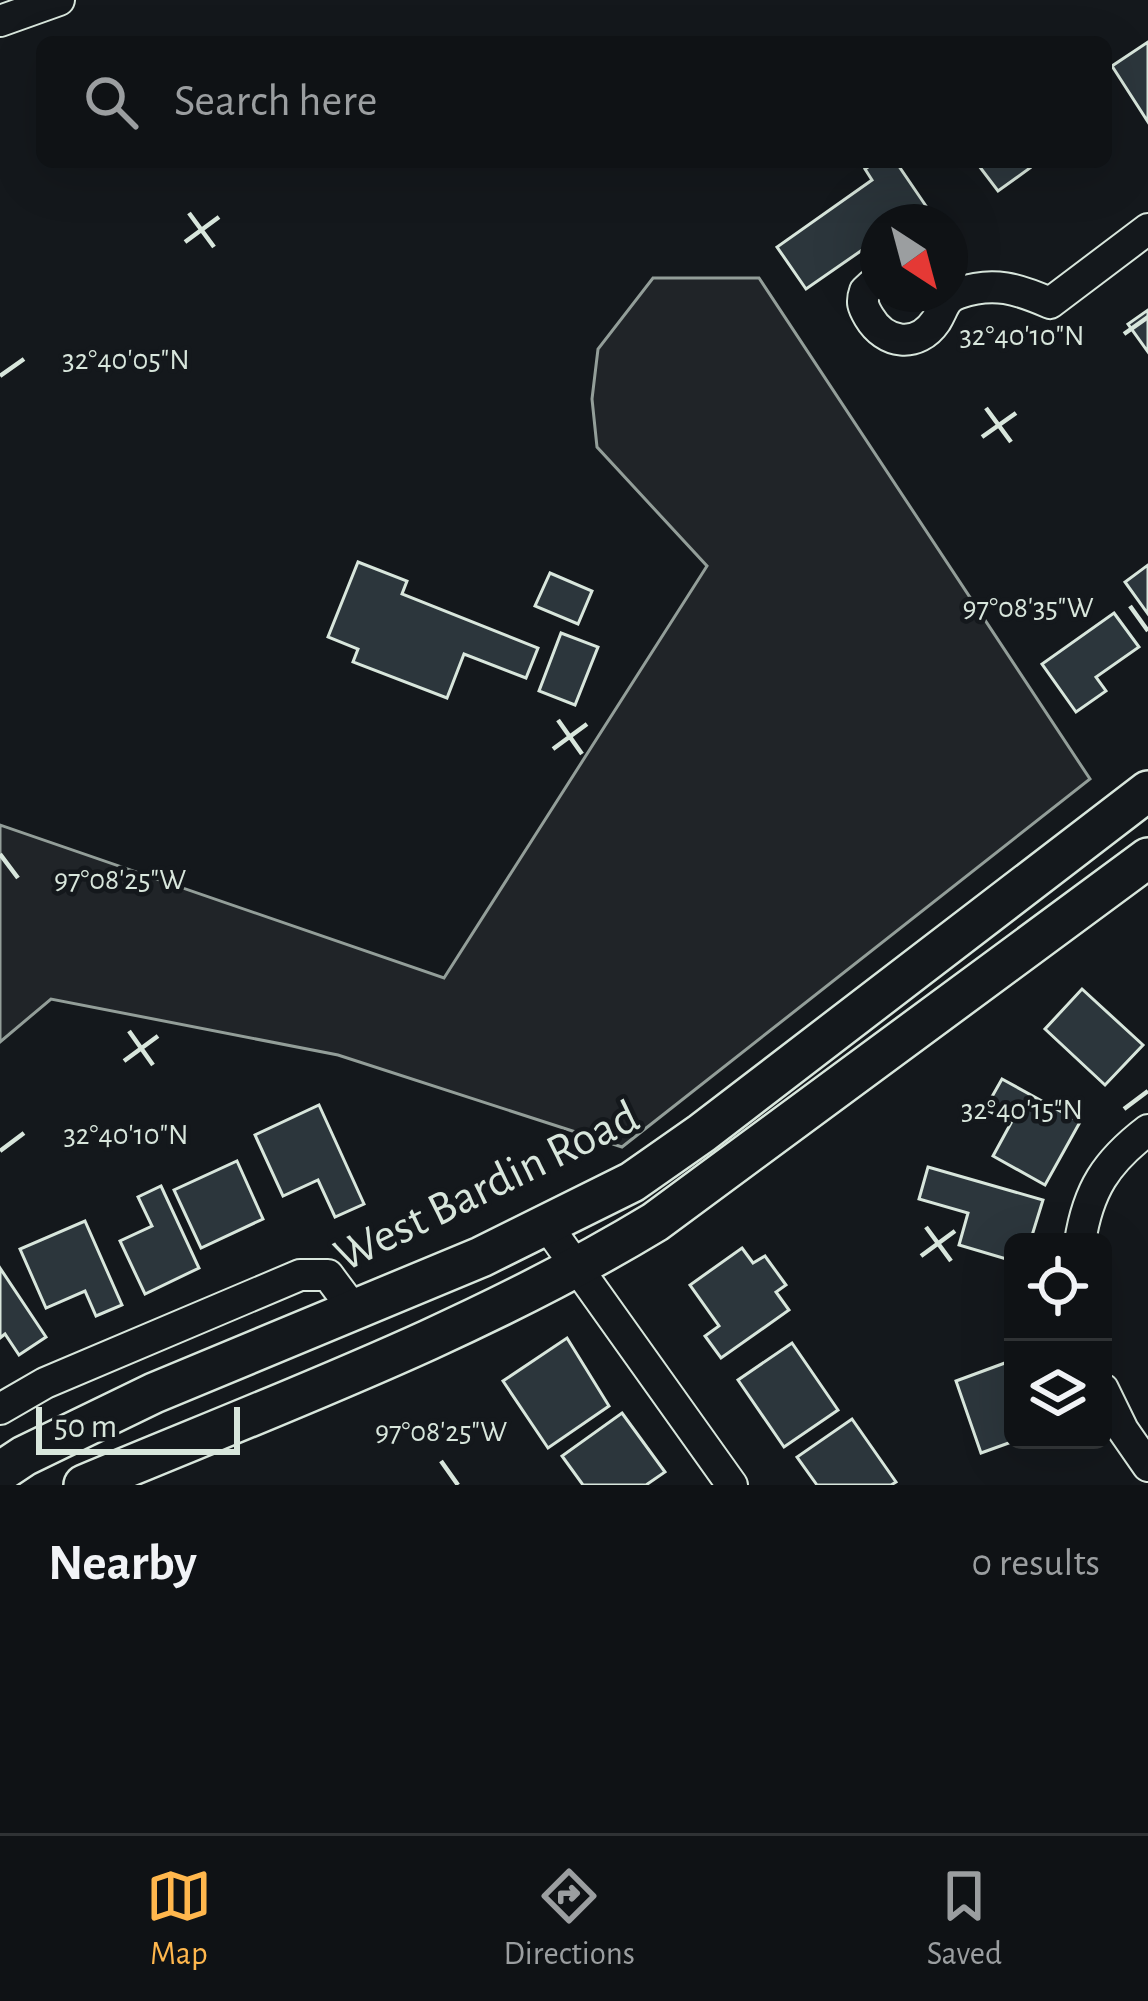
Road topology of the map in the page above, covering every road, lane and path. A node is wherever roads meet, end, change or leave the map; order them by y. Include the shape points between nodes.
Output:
1 (59, 0) edge
2 (0, 21) edge
3 (1148, 229) edge
4 (968, 290) edge
5 (867, 312) edge
6 (940, 312) edge
7 (1148, 791) edge
8 (1148, 858) edge
9 (1148, 1130) edge
10 (546, 1224) junction
11 (1082, 1233) edge
12 (579, 1268) junction
13 (354, 1310) junction
14 (1112, 1407) edge
15 (0, 1409) edge
16 (1148, 1466) edge
17 (0, 1472) edge
18 (84, 1485) edge
19 (732, 1485) edge

1 - 2 street
3 - 4 street via 1050,303 1011,286
5 - 6 street via 890,340 906,340 923,334
7 - 10 main road, West Bardin Road via 702,1133 632,1182
8 - 12 main road, West Bardin Road via 674,1208
9 - 11 street via 1093,1187
10 - 12 street
10 - 13 main road, West Bardin Road
12 - 18 main road, West Bardin Road via 476,1320
12 - 19 street
13 - 15 street via 328,1275 301,1275
13 - 17 main road, West Bardin Road via 154,1394
14 - 16 street

